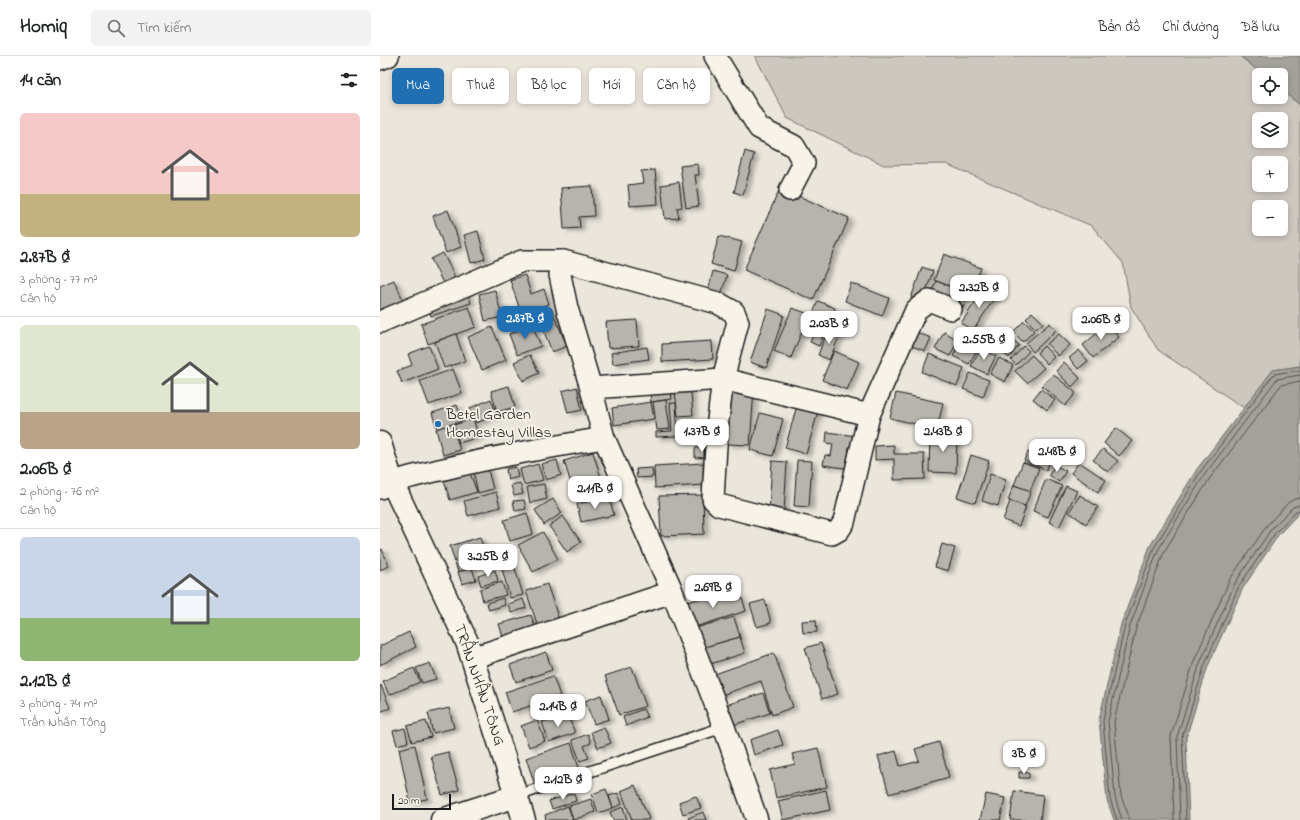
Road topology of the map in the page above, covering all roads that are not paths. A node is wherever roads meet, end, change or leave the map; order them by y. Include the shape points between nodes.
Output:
1 (388, 56) edge
2 (715, 56) edge
3 (380, 59) edge
4 (790, 190) dead end
5 (563, 261) junction
6 (951, 309) dead end
7 (380, 322) edge
8 (723, 379) junction
9 (591, 388) junction
10 (869, 415) junction
11 (604, 438) junction
12 (380, 443) edge
13 (386, 485) edge
14 (672, 592) junction
15 (472, 658) junction
16 (724, 727) junction
17 (516, 796) junction
18 (442, 820) edge
19 (524, 820) edge
20 (757, 820) edge

1 - 3 street
2 - 4 street via 759,128 794,146 804,162
5 - 7 street via 522,261
5 - 8 street via 718,303 734,312 738,322
5 - 9 street via 560,275 566,308
6 - 10 street via 929,300 916,310
8 - 9 street
8 - 10 street
8 - 10 street via 713,499 719,505 832,534 839,530 844,522
9 - 11 street
11 - 13 street via 463,464
11 - 14 street
12 - 13 street, TRẦN NHÂN TÔNG
13 - 15 street, TRẦN NHÂN TÔNG via 467,642
14 - 15 street
14 - 16 street
15 - 17 street, TRẦN NHÂN TÔNG
16 - 17 lane
16 - 20 street
17 - 18 street
17 - 19 street, TRẦN NHÂN TÔNG

